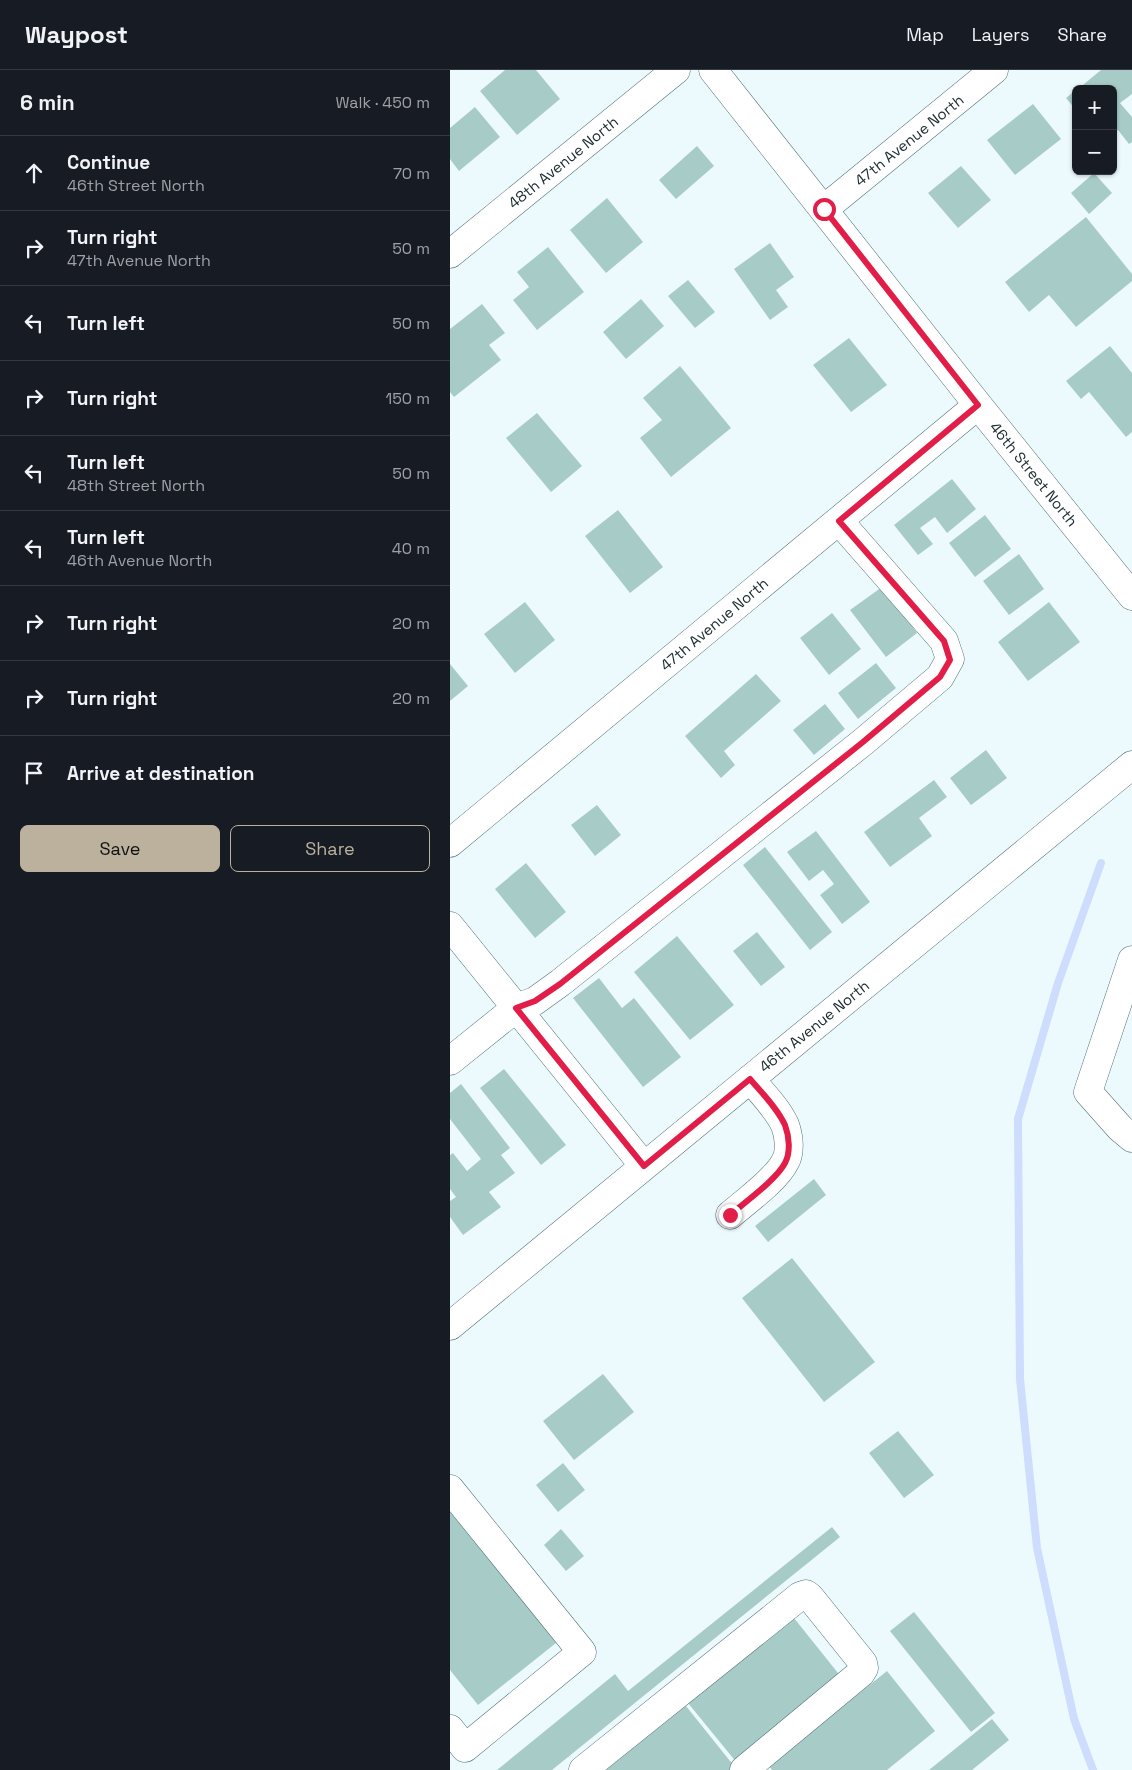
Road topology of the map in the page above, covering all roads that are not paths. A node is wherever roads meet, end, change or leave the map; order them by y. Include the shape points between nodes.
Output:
1 (676, 70) edge
2 (714, 70) edge
3 (994, 70) edge
4 (824, 209) junction
5 (450, 254) edge
6 (978, 405) junction
7 (839, 521) junction
8 (1129, 582) edge
9 (1132, 765) edge
10 (450, 842) edge
11 (450, 926) edge
12 (1132, 960) edge
13 (516, 1008) junction
14 (450, 1061) edge
15 (750, 1079) junction
16 (1132, 1138) edge
17 (644, 1166) junction
18 (730, 1215) dead end
19 (450, 1326) edge
20 (451, 1492) edge
21 (450, 1729) edge
22 (584, 1770) edge
23 (744, 1770) edge

1 - 5 street, 48th Avenue North
2 - 4 street, 46th Street North
3 - 4 street, 47th Avenue North
4 - 6 street, 46th Street North
6 - 7 street, 47th Avenue North
6 - 8 street, 46th Street North
7 - 10 street, 47th Avenue North
7 - 13 street via 944,641 950,660 940,677 560,984 535,1001
9 - 15 street, 46th Avenue North
11 - 13 street
12 - 16 street via 1088,1092
13 - 14 street
13 - 17 street
15 - 17 street, 46th Avenue North
15 - 18 street via 784,1124 789,1140 787,1161
17 - 19 street, 46th Avenue North
20 - 21 street via 582,1652 465,1748
22 - 23 street via 806,1594 864,1668

